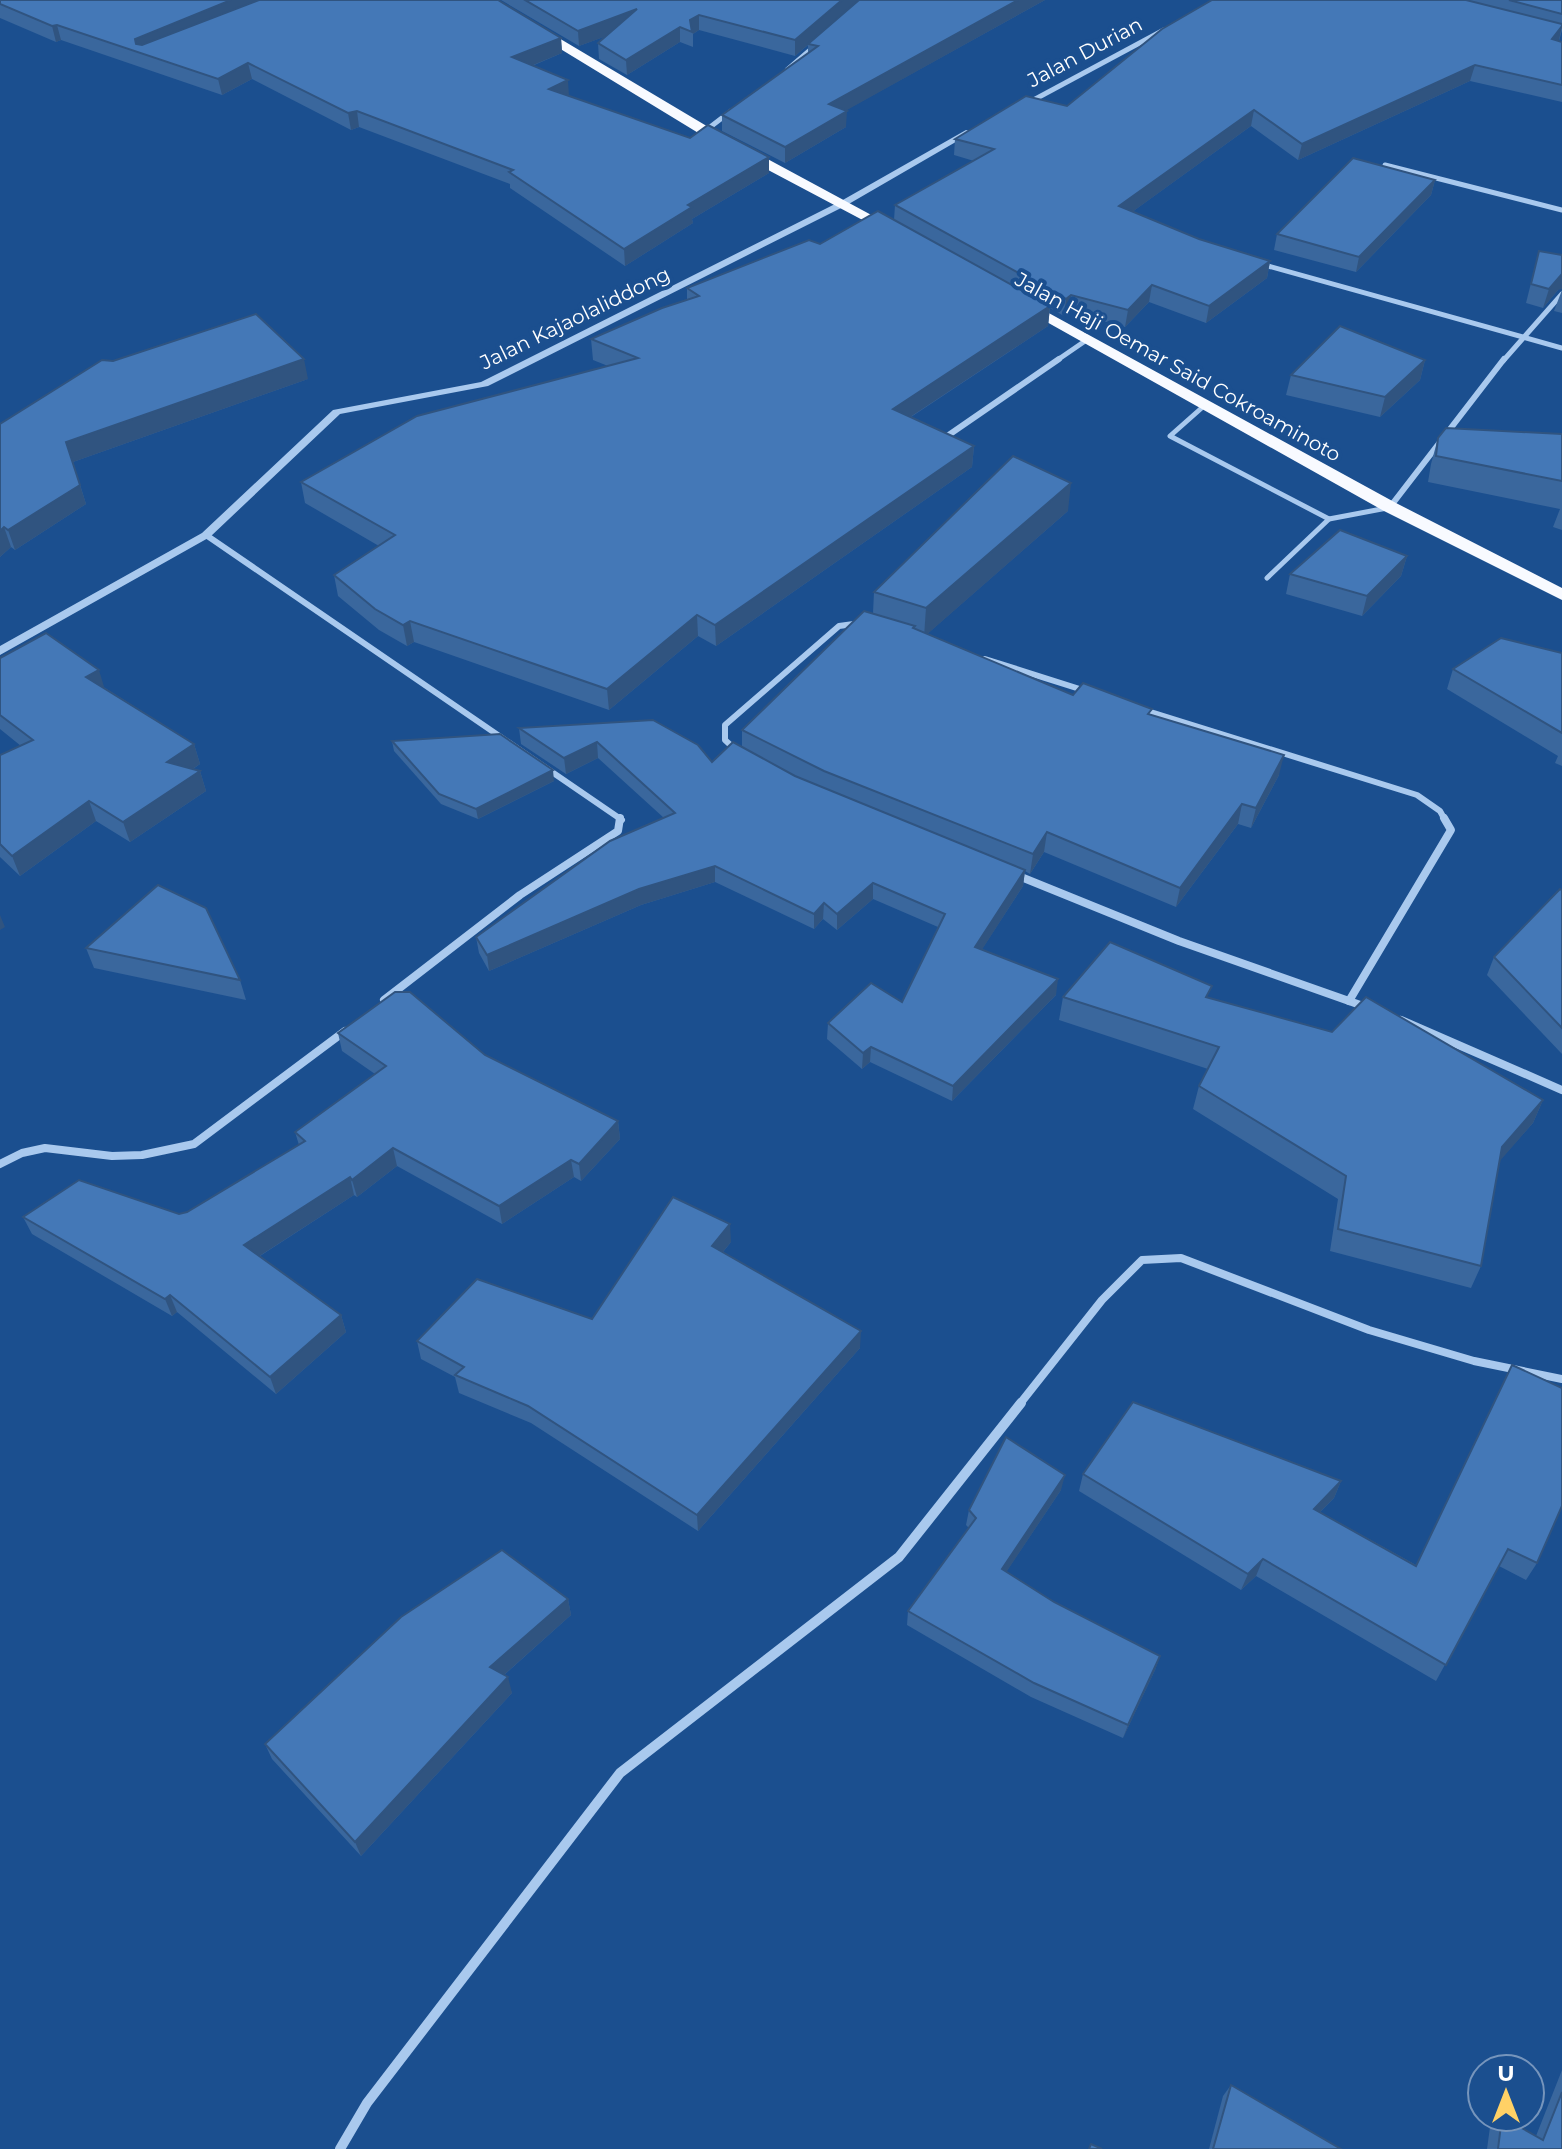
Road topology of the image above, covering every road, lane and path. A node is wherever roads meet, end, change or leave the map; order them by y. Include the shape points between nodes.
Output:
1 (486, 0) edge
2 (1176, 23) edge
3 (822, 39) edge
4 (776, 77) edge
5 (741, 104) edge
6 (1010, 111) edge
7 (983, 125) edge
8 (705, 131) junction
9 (1385, 165) edge
10 (844, 203) junction
11 (1562, 210) edge
12 (912, 241) edge
13 (1249, 261) edge
14 (1006, 294) edge
15 (1562, 294) edge
16 (1521, 337) junction
17 (1088, 339) junction
18 (1562, 348) edge
19 (1205, 405) junction
20 (938, 442) edge
21 (1390, 507) junction
22 (1329, 519) junction
23 (206, 535) junction
24 (1267, 578) dead end
25 (1562, 595) edge
26 (867, 624) edge
27 (0, 651) edge
28 (982, 659) edge
29 (1102, 696) edge
30 (1132, 706) edge
31 (743, 755) edge
32 (1002, 870) edge
33 (1349, 1001) junction
34 (378, 1005) edge
35 (1379, 1012) edge
36 (1394, 1017) edge
37 (354, 1023) edge
38 (1562, 1090) edge
39 (0, 1164) edge
40 (1562, 1379) edge
41 (340, 2149) edge

1 - 8 highway
2 - 6 street, Jalan Durian
3 - 4 street
5 - 8 street
7 - 10 street
8 - 10 highway
9 - 11 street
10 - 12 highway
10 - 23 street, Jalan Kajaolaliddong via 484,384 337,412
13 - 16 street
14 - 17 highway, Jalan Haji Oemar Said Cokroaminoto
15 - 16 street
16 - 18 street
16 - 21 street
17 - 19 highway, Jalan Haji Oemar Said Cokroaminoto
17 - 20 street
19 - 21 highway, Jalan Haji Oemar Said Cokroaminoto
19 - 22 lane via 1170,436
21 - 22 lane
21 - 25 highway, Jalan Haji Oemar Said Cokroaminoto
22 - 24 lane
23 - 27 street, Jalan Kajaolaliddong
23 - 34 street via 622,819 618,831 520,895
26 - 31 street via 839,626 725,725 725,742
28 - 29 street
30 - 33 street via 1417,795 1440,811 1451,830
32 - 33 street
33 - 35 street
36 - 38 street
37 - 39 street via 194,1144 168,1152 112,1156 45,1148
40 - 41 street via 1474,1361 1369,1330 1181,1258 1142,1260 1102,1300 899,1557 620,1773 367,2103

